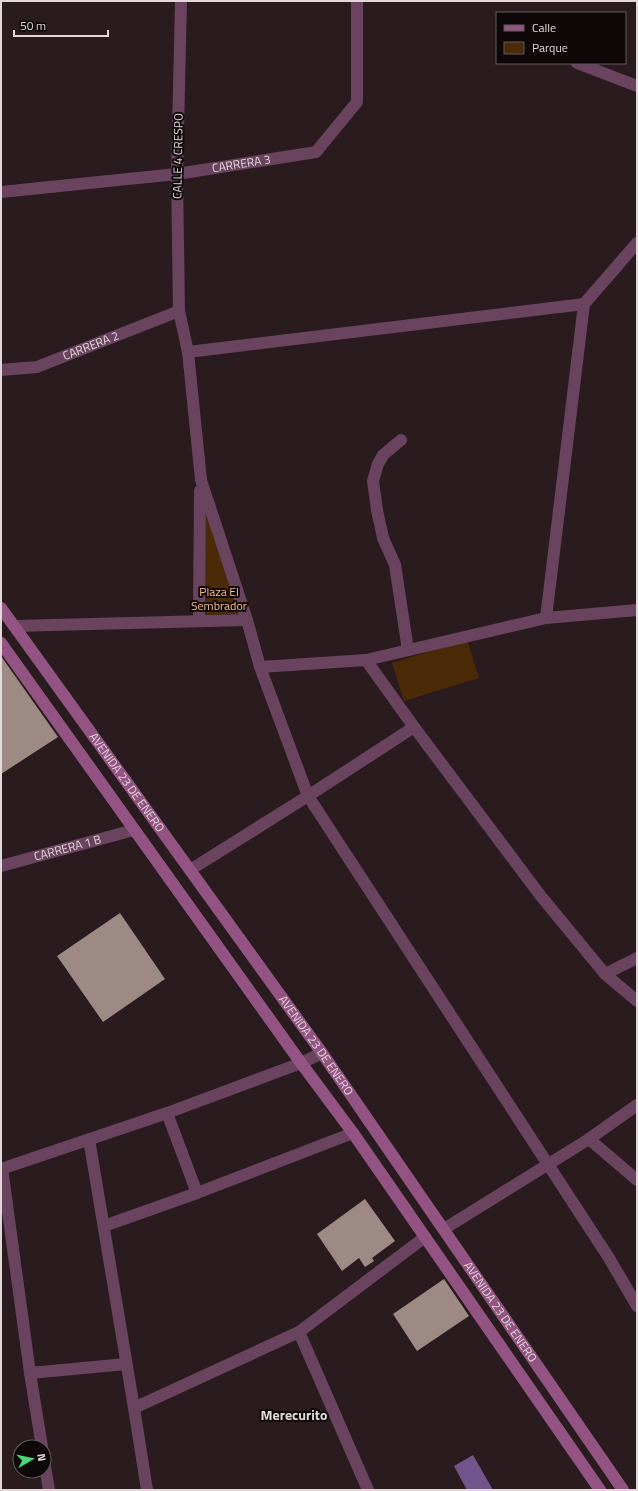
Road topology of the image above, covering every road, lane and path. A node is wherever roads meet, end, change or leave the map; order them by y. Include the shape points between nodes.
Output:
1 (182, 1) edge
2 (357, 1) edge
3 (580, 64) edge
4 (637, 86) edge
5 (177, 174) junction
6 (1, 192) edge
7 (637, 243) edge
8 (584, 304) junction
9 (179, 311) junction
10 (188, 352) junction
11 (1, 370) edge
12 (400, 440) dead end
13 (201, 480) junction
14 (1, 608) edge
15 (637, 610) edge
16 (546, 618) junction
17 (247, 620) junction
18 (200, 621) junction
19 (14, 626) junction
20 (1, 643) edge
21 (408, 650) junction
22 (366, 660) junction
23 (260, 667) junction
24 (414, 727) junction
25 (308, 796) junction
26 (134, 830) junction
27 (1, 866) edge
28 (190, 870) junction
29 (637, 958) edge
30 (605, 974) junction
31 (637, 1001) edge
32 (322, 1053) junction
33 (301, 1062) junction
34 (637, 1105) edge
35 (166, 1113) junction
36 (353, 1133) junction
37 (89, 1139) junction
38 (589, 1139) junction
39 (548, 1164) junction
40 (1, 1168) edge
41 (637, 1180) edge
42 (197, 1193) junction
43 (104, 1226) junction
44 (444, 1229) junction
45 (425, 1237) junction
46 (637, 1306) edge
47 (299, 1332) junction
48 (126, 1364) junction
49 (30, 1373) junction
50 (134, 1408) junction
51 (41, 1439) edge
52 (47, 1479) edge
53 (49, 1490) edge
54 (147, 1490) edge
55 (368, 1490) edge
56 (600, 1490) edge
57 (622, 1490) edge

1 - 5 street, CALLE 4 CRESPO
2 - 5 street, CARRERA 3 via 358,102 316,152
3 - 4 street
5 - 6 street, CARRERA 3
5 - 9 street, CALLE 4 CRESPO
7 - 8 street
8 - 10 street
8 - 16 street
9 - 10 street, CALLE 4 CRESPO
9 - 11 street, CARRERA 2 via 37,367
10 - 13 street, CALLE 4 CRESPO
12 - 21 street via 383,454 373,481 376,510 383,538 395,565
13 - 17 street
13 - 18 street
14 - 19 main road, AVENIDA 23 DE ENERO
15 - 16 street
16 - 21 street
17 - 18 street
17 - 23 street
18 - 19 street
19 - 28 main road, AVENIDA 23 DE ENERO
20 - 26 main road, AVENIDA 23 DE ENERO
21 - 22 street
22 - 23 street
22 - 24 street
23 - 25 street
24 - 25 street
24 - 30 street via 540,895
25 - 28 street
25 - 39 street
26 - 27 street, CARRERA 1 B
26 - 33 main road, AVENIDA 23 DE ENERO
28 - 32 main road, AVENIDA 23 DE ENERO
29 - 30 street
30 - 31 street
32 - 33 street
32 - 44 main road, AVENIDA 23 DE ENERO
33 - 35 street
33 - 36 main road, AVENIDA 23 DE ENERO
34 - 38 street
35 - 37 street
35 - 42 street
36 - 42 street
36 - 45 main road, AVENIDA 23 DE ENERO
37 - 40 street
37 - 43 street
38 - 39 street
38 - 41 street
39 - 44 street
39 - 46 street
40 - 49 street
42 - 43 street
43 - 48 street
44 - 57 main road, AVENIDA 23 DE ENERO
45 - 47 street
45 - 56 main road, AVENIDA 23 DE ENERO
47 - 50 street
47 - 55 street
48 - 49 street
48 - 50 street
49 - 51 street
50 - 54 street
52 - 53 street

